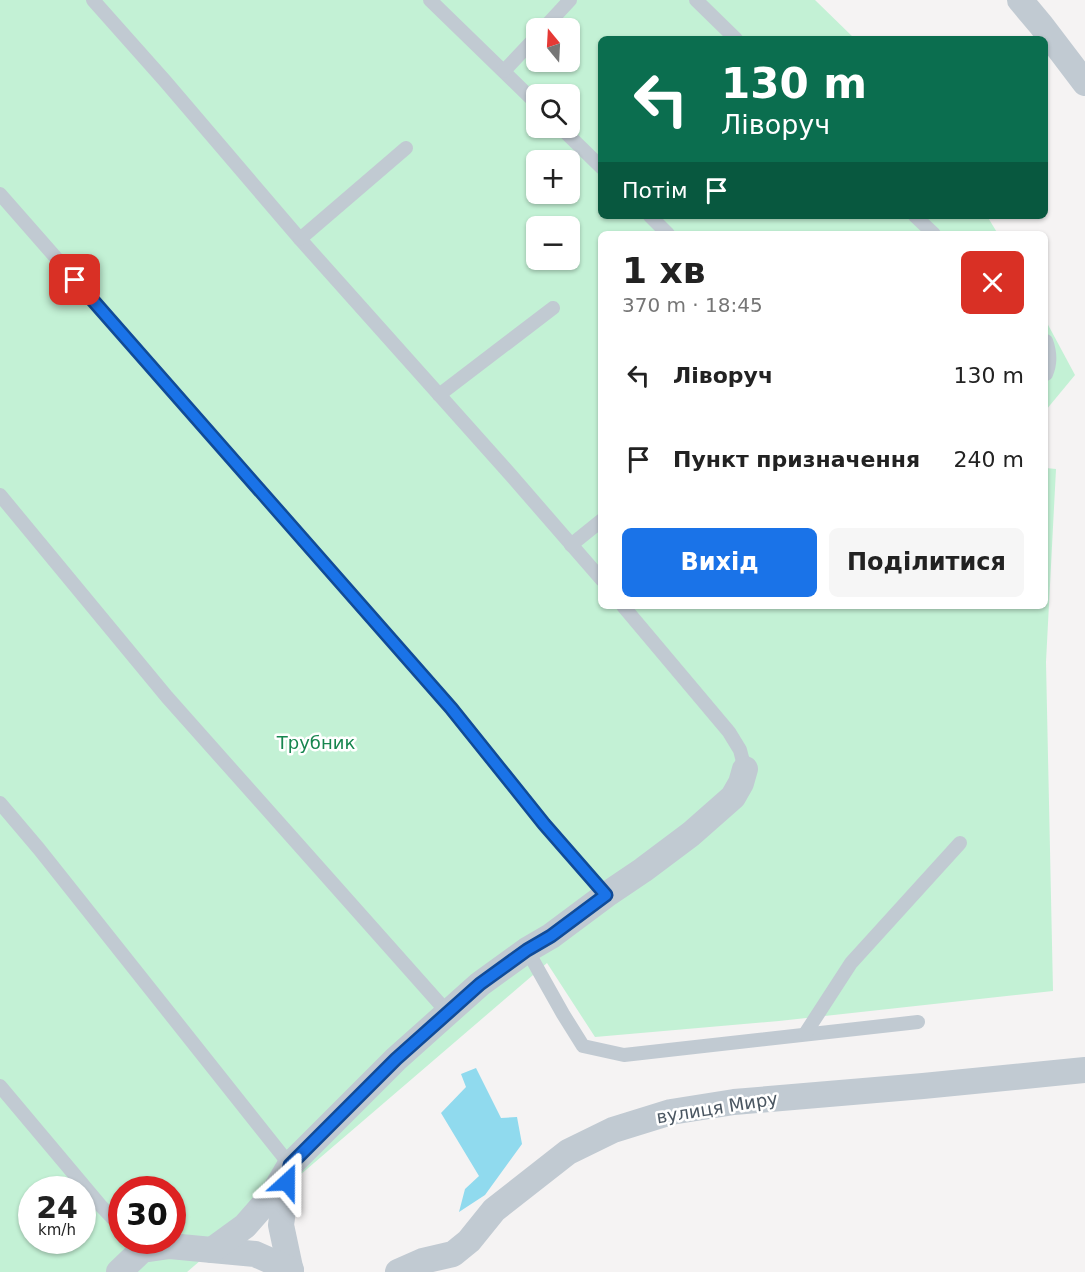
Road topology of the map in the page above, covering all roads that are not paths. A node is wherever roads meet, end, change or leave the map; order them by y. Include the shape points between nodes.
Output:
1 (93, 0) edge
2 (430, 0) edge
3 (570, 0) edge
4 (696, 0) edge
5 (1020, 0) edge
6 (553, 18) edge
7 (733, 36) edge
8 (526, 48) edge
9 (504, 71) junction
10 (1085, 83) edge
11 (526, 93) edge
12 (571, 138) edge
13 (406, 148) dead end
14 (598, 164) edge
15 (0, 194) edge
16 (653, 219) edge
17 (918, 219) edge
18 (665, 231) edge
19 (931, 231) edge
20 (300, 239) junction
21 (553, 308) dead end
22 (1048, 346) edge
23 (1048, 369) edge
24 (439, 395) junction
25 (0, 495) edge
26 (598, 523) edge
27 (572, 545) junction
28 (598, 575) edge
29 (626, 609) edge
30 (745, 769) joint
31 (0, 803) edge
32 (960, 843) dead end
33 (606, 895) junction
34 (527, 950) junction
35 (448, 1013) junction
36 (918, 1022) dead end
37 (805, 1034) junction
38 (1085, 1070) edge
39 (0, 1086) edge
40 (290, 1165) junction
41 (108, 1213) edge
42 (186, 1248) edge
43 (212, 1250) junction
44 (132, 1254) edge
45 (291, 1271) edge
46 (119, 1272) edge
47 (398, 1272) edge

1 - 20 lane
2 - 9 lane
3 - 6 lane
4 - 7 lane
5 - 10 street
8 - 9 lane
9 - 11 lane
12 - 14 lane
13 - 20 lane
15 - 33 lane via 451,708
16 - 18 lane
17 - 19 lane
20 - 24 lane
21 - 24 lane
22 - 23 lane
24 - 27 lane
25 - 35 lane via 167,698
26 - 27 lane
27 - 28 lane
29 - 30 lane via 729,732
30 - 33 street via 733,797 700,827
31 - 40 lane
32 - 37 lane via 851,963
33 - 34 street
34 - 35 street
34 - 37 lane via 583,1046 624,1055
35 - 40 street
36 - 37 lane
38 - 47 street, вулиця Миру via 734,1102 671,1112 613,1130 568,1152 494,1210 453,1254
39 - 41 lane
40 - 43 street via 273,1194 245,1226
40 - 45 street via 281,1225
42 - 43 street
43 - 45 street via 255,1254
44 - 46 street

